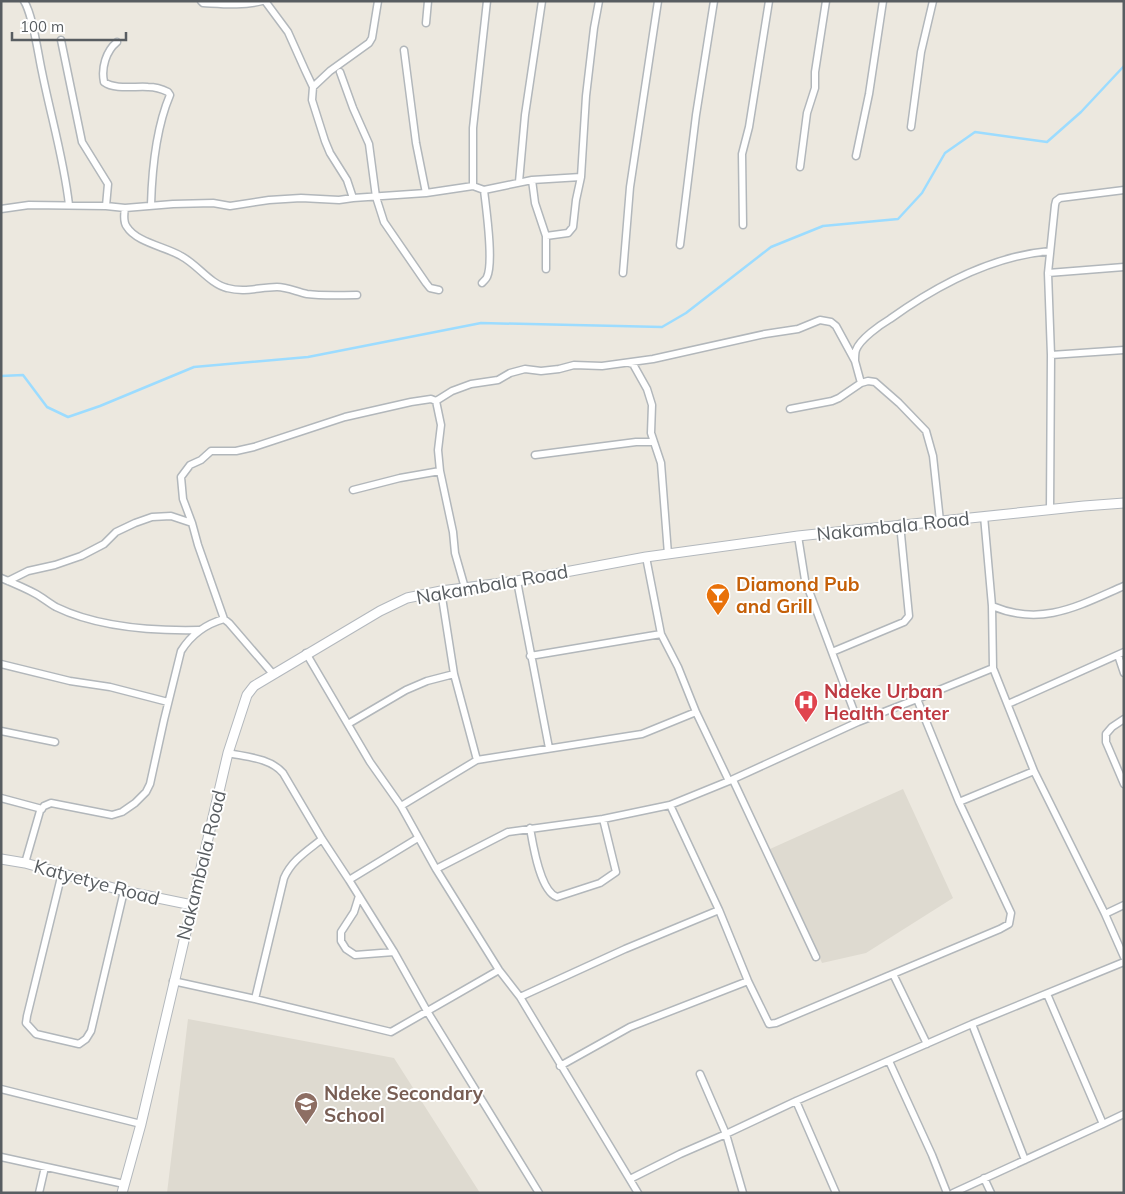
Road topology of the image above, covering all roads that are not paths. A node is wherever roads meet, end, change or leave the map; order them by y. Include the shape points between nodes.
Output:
1 (24, 1) edge
2 (201, 1) edge
3 (264, 1) edge
4 (378, 1) edge
5 (428, 1) edge
6 (487, 1) edge
7 (542, 1) edge
8 (599, 1) edge
9 (658, 1) edge
10 (714, 1) edge
11 (769, 1) edge
12 (826, 1) edge
13 (883, 1) edge
14 (933, 1) edge
15 (426, 23) dead end
16 (61, 40) dead end
17 (118, 42) dead end
18 (404, 50) dead end
19 (340, 72) dead end
20 (313, 87) junction
21 (910, 127) dead end
22 (856, 156) dead end
23 (800, 166) dead end
24 (581, 177) junction
25 (532, 180) junction
26 (519, 182) junction
27 (473, 186) junction
28 (484, 190) junction
29 (1124, 190) edge
30 (426, 193) junction
31 (376, 197) junction
32 (353, 198) junction
33 (69, 205) junction
34 (151, 205) junction
35 (106, 206) junction
36 (125, 208) junction
37 (1, 209) edge
38 (744, 225) dead end
39 (546, 236) junction
40 (680, 245) dead end
41 (1050, 251) junction
42 (1124, 267) edge
43 (546, 269) dead end
44 (623, 273) dead end
45 (1048, 273) junction
46 (482, 283) dead end
47 (439, 290) dead end
48 (357, 295) dead end
49 (1124, 350) edge
50 (1051, 355) junction
51 (854, 361) junction
52 (628, 362) junction
53 (861, 383) junction
54 (436, 401) junction
55 (790, 408) dead end
56 (654, 442) junction
57 (535, 455) dead end
58 (440, 470) junction
59 (353, 490) dead end
60 (1124, 503) edge
61 (1050, 510) junction
62 (984, 516) junction
63 (940, 521) junction
64 (192, 523) junction
65 (900, 524) junction
66 (798, 536) junction
67 (668, 554) junction
68 (646, 557) junction
69 (3, 580) edge
70 (517, 581) junction
71 (1124, 586) edge
72 (465, 588) junction
73 (441, 591) junction
74 (992, 606) junction
75 (224, 619) junction
76 (199, 630) junction
77 (661, 634) junction
78 (832, 652) junction
79 (306, 653) junction
80 (1121, 654) edge
81 (530, 656) junction
82 (1, 664) edge
83 (993, 668) junction
84 (1124, 673) edge
85 (273, 674) junction
86 (454, 674) junction
87 (917, 699) junction
88 (168, 702) junction
89 (1008, 704) junction
90 (696, 712) junction
91 (1124, 719) edge
92 (858, 722) junction
93 (348, 724) junction
94 (1, 731) edge
95 (55, 742) dead end
96 (549, 748) junction
97 (228, 753) junction
98 (477, 760) junction
99 (1034, 771) junction
100 (731, 780) junction
101 (1124, 784) edge
102 (1, 798) edge
103 (959, 802) junction
104 (670, 805) junction
105 (401, 806) junction
106 (42, 808) junction
107 (603, 820) junction
108 (530, 828) junction
109 (418, 838) junction
110 (322, 840) junction
111 (1, 859) edge
112 (25, 863) junction
113 (436, 869) junction
114 (62, 873) junction
115 (349, 880) junction
116 (124, 890) junction
117 (359, 896) junction
118 (192, 905) junction
119 (1124, 905) edge
120 (719, 910) junction
121 (1105, 914) junction
122 (394, 952) junction
123 (816, 957) dead end
124 (1124, 958) edge
125 (1124, 962) edge
126 (499, 970) junction
127 (893, 974) junction
128 (173, 981) junction
129 (748, 981) junction
130 (1047, 994) junction
131 (520, 997) junction
132 (255, 999) junction
133 (427, 1011) junction
134 (972, 1024) junction
135 (927, 1044) junction
136 (889, 1060) junction
137 (560, 1066) junction
138 (700, 1074) dead end
139 (1, 1089) edge
140 (796, 1101) junction
141 (1124, 1114) edge
142 (141, 1124) junction
143 (1103, 1124) junction
144 (726, 1134) junction
145 (1, 1157) edge
146 (1025, 1160) junction
147 (45, 1167) junction
148 (984, 1178) junction
149 (630, 1179) junction
150 (123, 1189) edge
151 (39, 1193) edge
152 (539, 1193) edge
153 (638, 1193) edge
154 (743, 1193) edge
155 (836, 1193) edge
156 (947, 1193) edge
157 (954, 1193) edge
158 (991, 1193) edge

1 - 33 street via 59,146
2 - 3 street via 251,4
3 - 20 street via 288,32
4 - 20 street via 369,43
5 - 15 street
6 - 27 street via 472,128
7 - 26 street
8 - 24 street via 586,96
9 - 44 street via 630,187
10 - 40 street
11 - 38 street via 742,154
12 - 23 street via 815,88 807,113
13 - 22 street
14 - 21 street via 921,52
16 - 35 street via 82,142 108,184
17 - 34 street via 107,52 104,82 114,86 150,87 170,95 155,156
18 - 30 street
19 - 31 street via 369,144
20 - 32 street via 312,100 325,141 347,180
24 - 25 street
24 - 39 street via 572,231
25 - 26 street
25 - 39 street via 535,203
26 - 28 street
27 - 28 street
27 - 30 street
28 - 46 street via 489,247 487,278
29 - 41 street via 1056,201
30 - 31 street
31 - 32 street
31 - 47 street via 384,222 430,288
32 - 34 street via 269,200 230,206
33 - 35 street
33 - 37 street
34 - 36 street
35 - 36 street
36 - 48 street via 124,220 130,231 180,256 218,285 244,290 279,287 306,294
39 - 43 street
41 - 45 street
41 - 51 street via 1029,254 946,282 868,335 856,350
42 - 45 street
45 - 50 street
49 - 50 street
50 - 61 street
51 - 52 street via 836,326 820,320 780,333
51 - 53 street
52 - 54 street via 510,373 498,380 452,391
52 - 56 street via 633,364 647,389 652,405
53 - 55 street via 832,401
53 - 63 street via 875,382 926,431 933,456
54 - 58 street via 441,425
54 - 64 street via 411,402 321,424 254,447 211,452 190,465 181,477 183,499
56 - 57 street
56 - 67 street via 661,463
58 - 59 street
58 - 72 street via 455,553
60 - 61 main road, Nakambala Road
61 - 62 main road, Nakambala Road
62 - 63 main road, Nakambala Road
62 - 74 street
63 - 65 main road, Nakambala Road
64 - 69 street via 171,516 152,517 116,532 104,544 81,556
64 - 75 street
65 - 66 main road, Nakambala Road
65 - 78 street via 909,616 904,622
66 - 67 main road, Nakambala Road
66 - 78 street via 805,580
67 - 68 main road, Nakambala Road
68 - 70 main road, Nakambala Road
68 - 77 street
69 - 76 street via 56,606 98,621 174,631
70 - 72 main road, Nakambala Road
70 - 81 street
71 - 74 street via 1069,610 1033,615
72 - 73 main road, Nakambala Road
73 - 79 main road, Nakambala Road via 407,598
73 - 86 street
74 - 83 street
75 - 76 street
75 - 85 street
76 - 88 street via 181,651
77 - 81 street
77 - 90 street
78 - 92 street
79 - 85 main road, Nakambala Road
79 - 93 street
80 - 84 street
80 - 89 street
81 - 96 street
82 - 88 street
83 - 87 street
83 - 89 street
85 - 97 main road, Nakambala Road via 254,686 247,695
86 - 93 street via 406,690
86 - 98 street
87 - 92 street
87 - 103 street
88 - 106 street via 150,784 135,803 112,815 51,803
89 - 99 street
90 - 96 street via 642,734
90 - 100 street
91 - 101 street via 1106,734 1106,742
92 - 100 street
93 - 105 street
94 - 95 street
96 - 98 street
97 - 110 street via 277,766
97 - 118 main road, Nakambala Road
98 - 105 street
99 - 103 street
99 - 121 street
100 - 104 street
100 - 123 street
102 - 106 street
103 - 127 street via 1012,913 1009,924
104 - 107 street
104 - 120 street
105 - 109 street
106 - 112 street
107 - 108 street
107 - 108 street via 616,872 600,883 557,897 550,893 540,871
108 - 113 street via 508,832
109 - 113 street
109 - 115 street
110 - 115 street
110 - 132 street via 288,868
111 - 112 main road, Katyetye Road
112 - 114 main road, Katyetye Road
113 - 126 street
114 - 116 main road, Katyetye Road
114 - 116 street via 26,1016 26,1023 36,1034 79,1044 91,1032
115 - 117 street
116 - 118 main road, Katyetye Road
117 - 122 street
117 - 122 street via 354,912 341,932 346,950 355,955
118 - 128 main road, Nakambala Road
119 - 121 street
120 - 129 street
120 - 131 street
121 - 124 street
122 - 133 street
125 - 130 street
126 - 131 street
126 - 133 street
127 - 129 street via 769,1024
127 - 135 street
128 - 132 street
128 - 142 main road, Nakambala Road
129 - 137 street via 630,1027
130 - 134 street
130 - 143 street
131 - 137 street
132 - 133 street via 391,1032
133 - 152 street
134 - 135 street
134 - 146 street
135 - 136 street
136 - 140 street
136 - 156 street
137 - 149 street
138 - 144 street
139 - 142 street
140 - 144 street
140 - 155 street
141 - 143 street
142 - 150 main road, Nakambala Road
143 - 146 street
144 - 149 street
144 - 154 street
145 - 147 street
146 - 148 street
147 - 150 street
147 - 151 street
148 - 157 street
148 - 158 street
149 - 153 street

